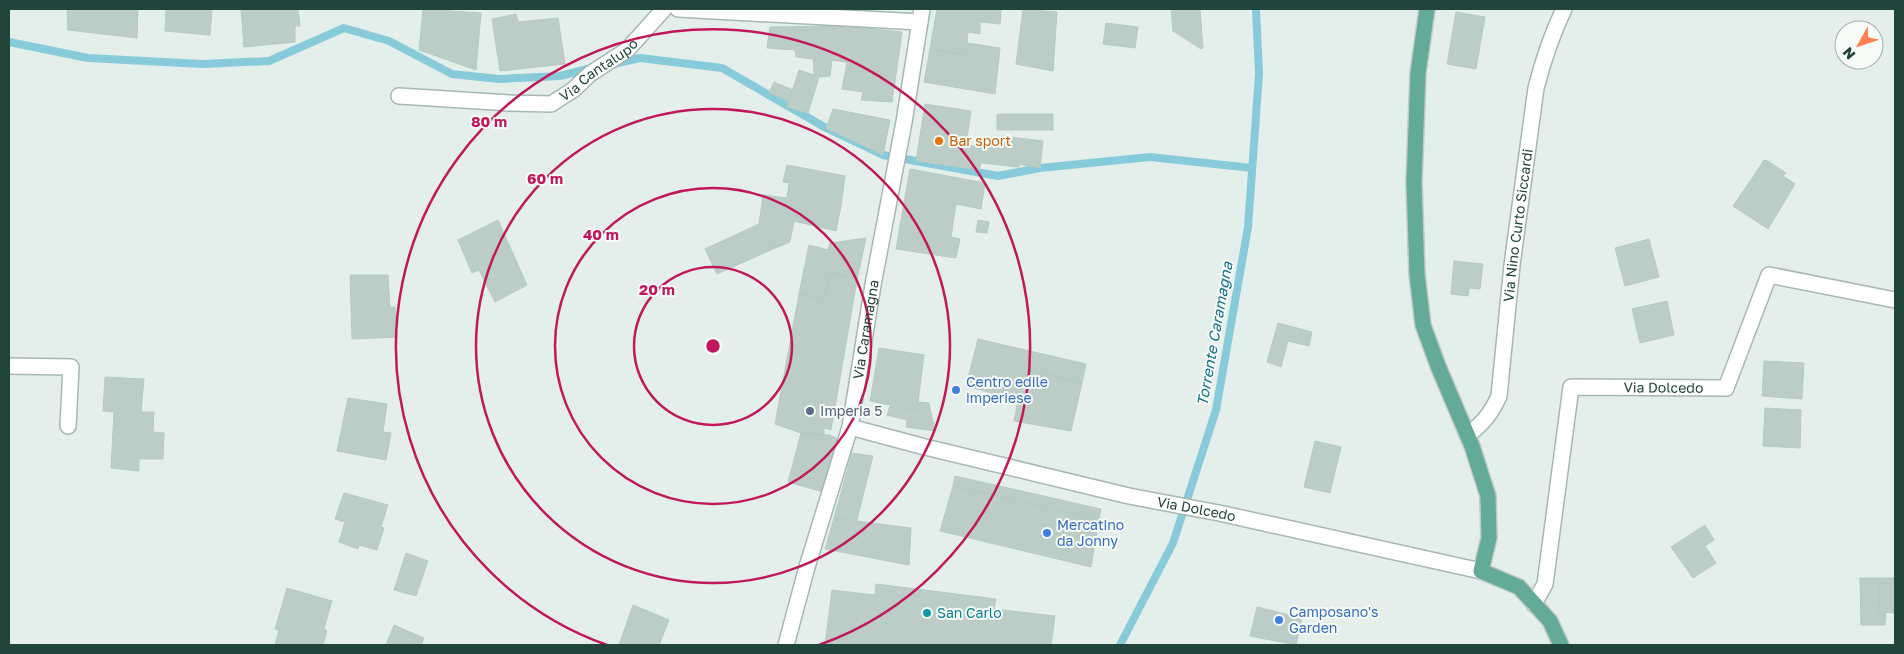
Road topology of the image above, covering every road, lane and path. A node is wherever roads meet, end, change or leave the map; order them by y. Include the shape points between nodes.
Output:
1 (664, 9) edge
2 (678, 9) edge
3 (1427, 9) edge
4 (1564, 9) edge
5 (921, 15) edge
6 (399, 96) dead end
7 (1895, 300) edge
8 (9, 366) edge
9 (68, 426) dead end
10 (850, 427) junction
11 (1468, 435) junction
12 (1481, 571) junction
13 (1534, 604) junction
14 (786, 645) edge
15 (1560, 645) edge

1 - 6 street, Via Cantalupo via 627,50 551,104
2 - 5 street
3 - 11 main road via 1417,93 1414,182 1417,274 1423,324
4 - 11 street, Via Nino Curto Siccardi via 1536,88 1512,265 1500,396 1484,422
5 - 10 street, Via Caramagna
7 - 13 street, Via Dolcedo via 1769,275 1726,388 1571,387 1545,584
8 - 9 street via 71,367
10 - 12 street, Via Dolcedo via 1129,496 1219,512
10 - 14 street, Via Caramagna
11 - 12 main road via 1488,496 1489,538
12 - 13 main road, Via Dolcedo via 1519,587
13 - 15 main road, Via Dolcedo via 1550,622

